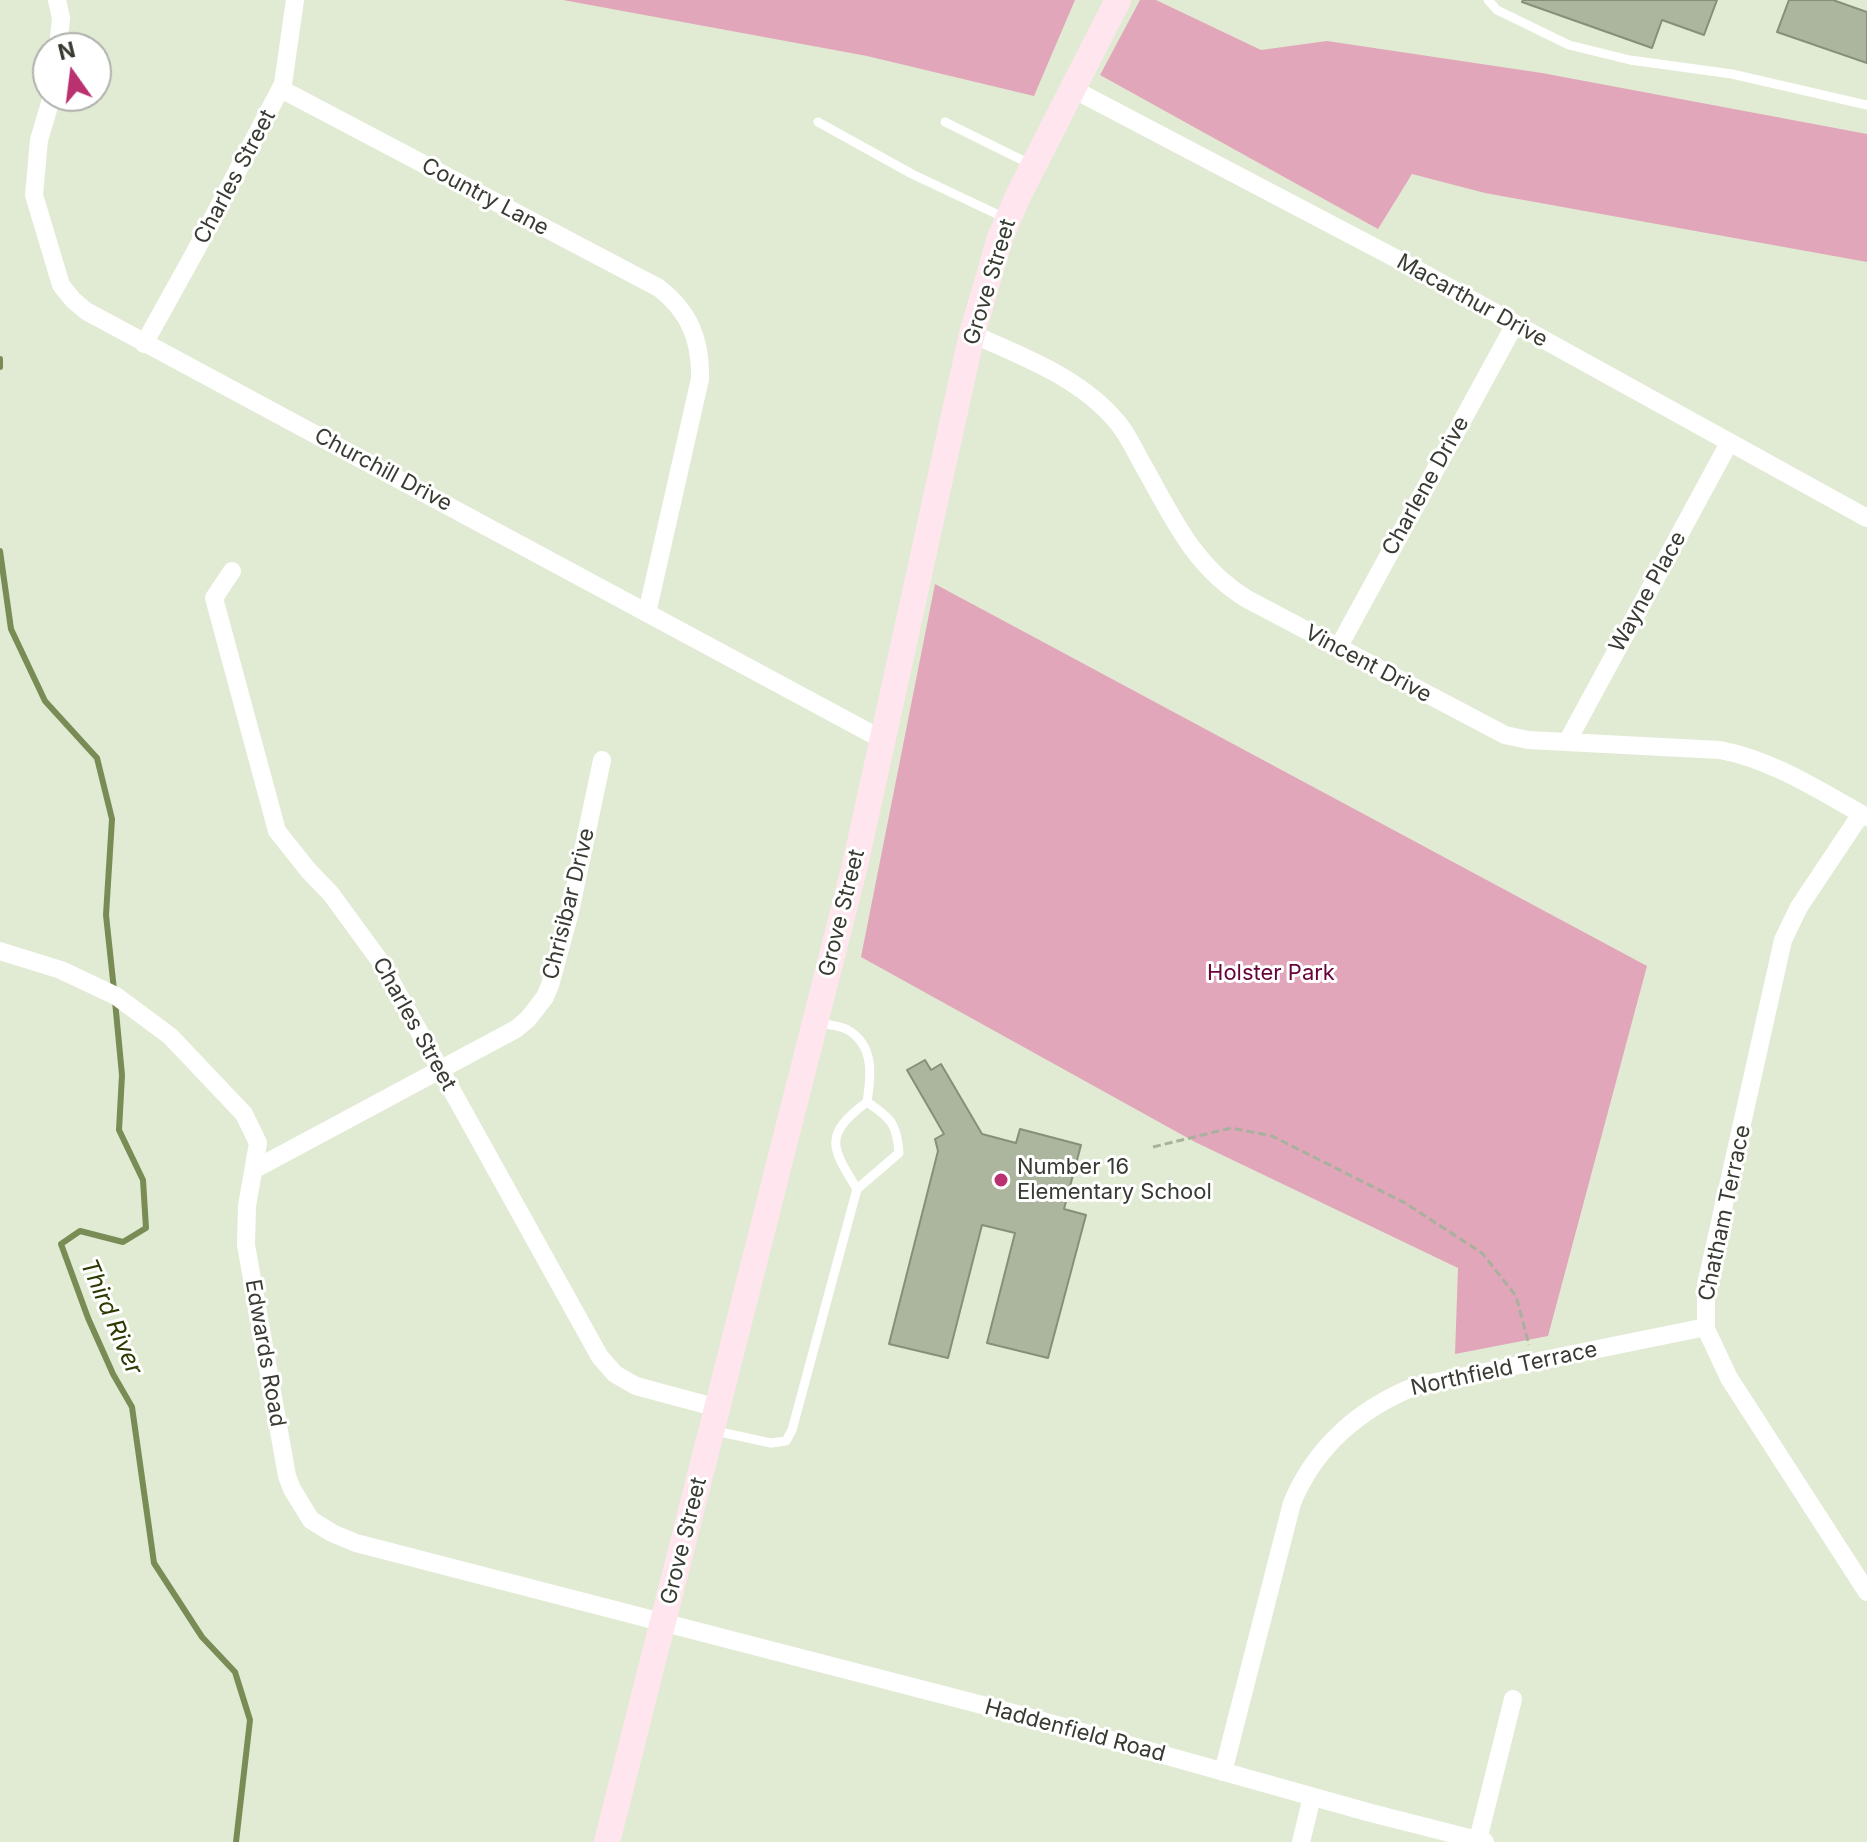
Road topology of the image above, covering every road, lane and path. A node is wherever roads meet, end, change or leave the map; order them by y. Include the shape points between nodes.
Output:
1 (57, 0) edge
2 (295, 0) edge
3 (1118, 0) edge
4 (1488, 0) edge
5 (60, 32) edge
6 (281, 89) junction
7 (1073, 89) junction
8 (1867, 105) edge
9 (47, 112) edge
10 (818, 122) dead end
11 (945, 122) dead end
12 (1033, 166) junction
13 (1008, 219) junction
14 (1515, 324) junction
15 (972, 334) junction
16 (144, 344) junction
17 (1729, 443) junction
18 (1867, 518) edge
19 (232, 571) dead end
20 (647, 613) junction
21 (1338, 648) junction
22 (883, 740) junction
23 (1567, 742) junction
24 (602, 760) dead end
25 (1864, 815) edge
26 (0, 951) edge
27 (815, 1022) junction
28 (440, 1070) junction
29 (867, 1102) junction
30 (1153, 1147) dead end
31 (255, 1169) junction
32 (857, 1189) junction
33 (1706, 1327) junction
34 (1534, 1361) junction
35 (715, 1419) junction
36 (1867, 1592) edge
37 (663, 1622) junction
38 (1513, 1699) dead end
39 (1223, 1772) junction
40 (1312, 1797) junction
41 (1482, 1841) edge
42 (607, 1842) edge
43 (1301, 1842) edge

1 - 5 street
2 - 6 street, Charles Street
3 - 7 street, Grove Street
4 - 8 lane via 1497,10 1569,45
6 - 16 street, Charles Street
6 - 20 street, Country Lane via 659,288 693,328 700,379
7 - 12 street, Grove Street
7 - 14 street, Macarthur Drive
9 - 16 street, Churchill Drive via 34,195 61,285 86,311
10 - 13 lane
11 - 12 lane
12 - 13 street, Grove Street
13 - 15 street, Grove Street
14 - 17 street, Macarthur Drive
14 - 21 street, Charlene Drive
15 - 21 street, Vincent Drive via 1096,399 1120,425 1209,571 1223,585
15 - 22 street, Grove Street
16 - 20 street, Churchill Drive
17 - 18 street, Macarthur Drive
17 - 23 street, Wayne Place
19 - 28 street, Charles Street via 214,598 277,831 373,950
20 - 22 street, Churchill Drive
21 - 23 street, Vincent Drive via 1505,735
22 - 27 street, Grove Street
23 - 25 street, Vincent Drive via 1745,755
24 - 28 street, Chrisibar Drive via 570,912 545,997 516,1029
25 - 33 street, Chatham Terrace via 1799,907 1783,940 1706,1285
26 - 31 street, Edwards Road via 91,982 170,1036 244,1114 258,1143
27 - 29 lane via 848,1030 865,1048 871,1072
27 - 35 street, Grove Street
28 - 31 street, Chrisibar Drive
28 - 35 street, Charles Street via 600,1357 636,1386
29 - 32 lane via 842,1121 837,1136 838,1157
29 - 32 lane via 897,1131 899,1153
30 - 34 path via 1231,1128 1272,1136 1405,1203 1482,1253 1516,1296
31 - 37 street, Edwards Road via 245,1226 253,1292 287,1476 311,1520 356,1543
32 - 35 lane via 786,1441 771,1443
33 - 34 street, Northfield Terrace
33 - 36 street, Chatham Terrace via 1729,1378
34 - 39 street, Northfield Terrace via 1444,1378 1390,1396 1341,1430 1320,1454 1292,1503
35 - 37 street, Grove Street
37 - 39 street, Haddenfield Road
37 - 42 street, Grove Street
38 - 41 street
39 - 40 street, Haddenfield Road
40 - 41 street, Haddenfield Road
40 - 43 street

